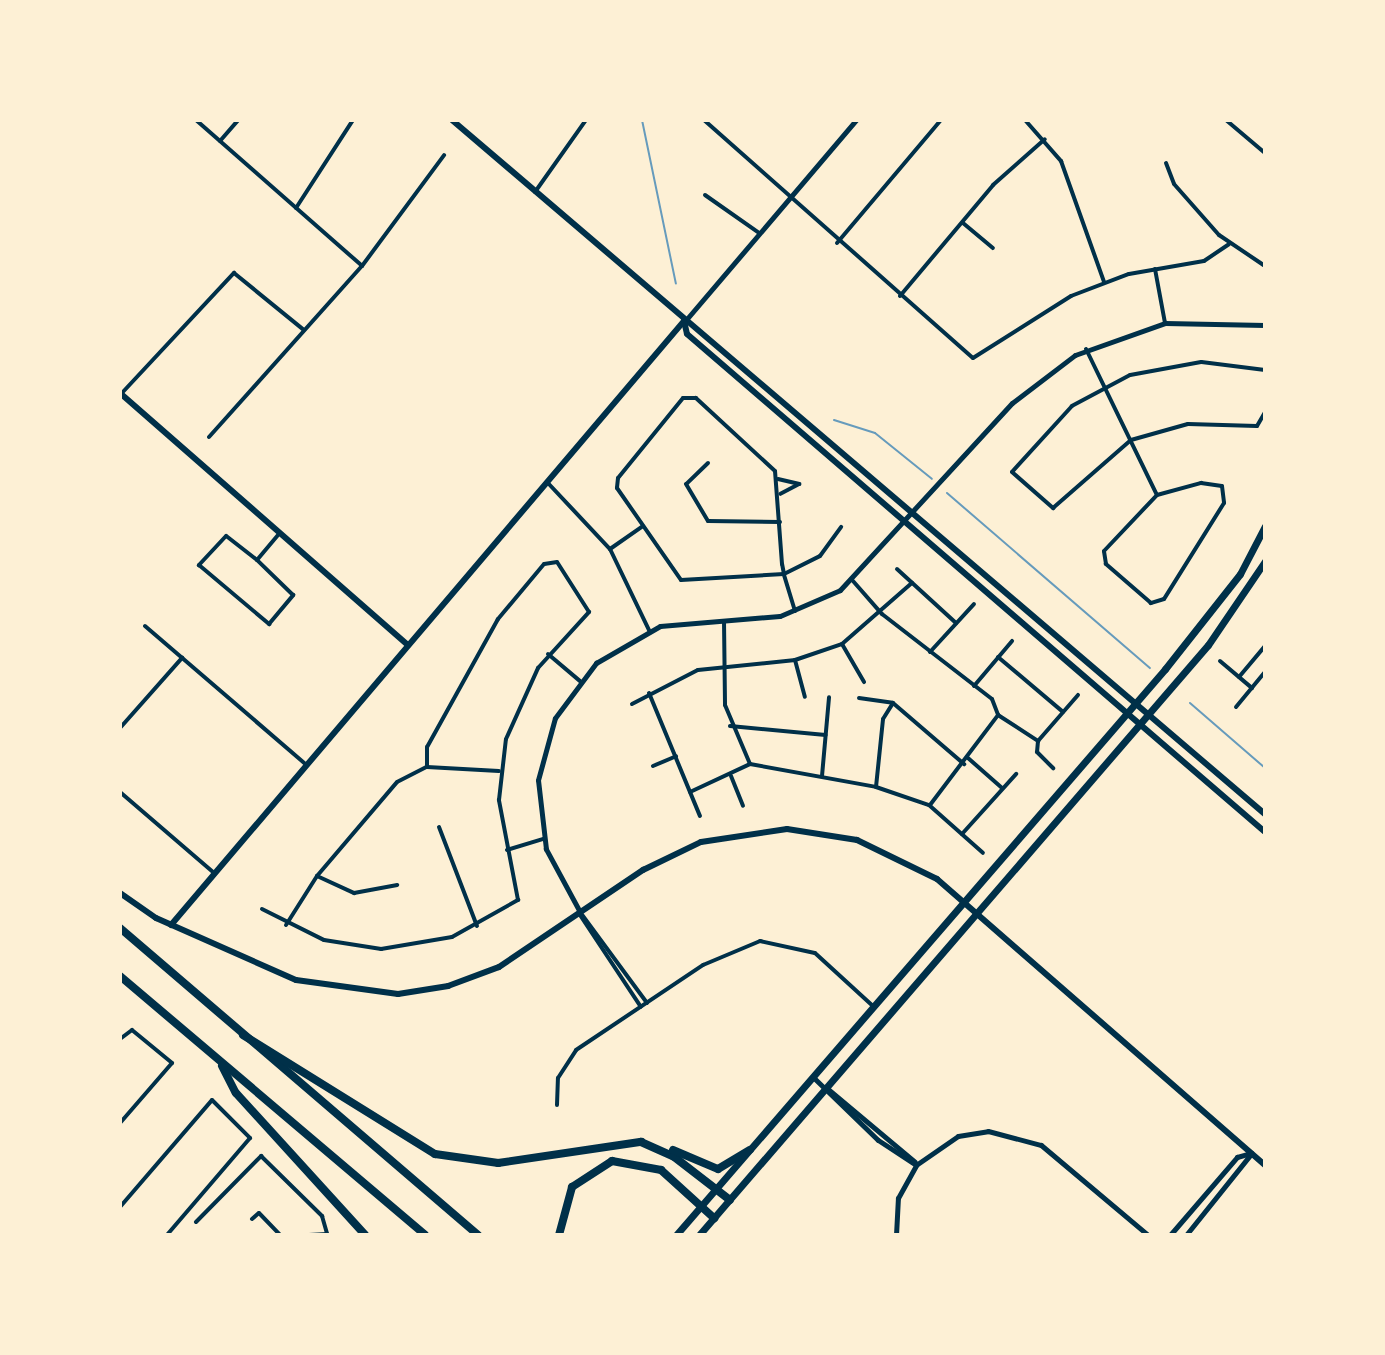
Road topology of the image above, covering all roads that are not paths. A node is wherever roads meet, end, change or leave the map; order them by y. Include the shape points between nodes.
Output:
1 (196, 120) edge
2 (238, 120) edge
3 (353, 120) edge
4 (452, 120) edge
5 (586, 120) edge
6 (704, 120) edge
7 (856, 120) edge
8 (941, 120) edge
9 (1025, 120) edge
10 (1226, 120) edge
11 (1045, 139) junction
12 (220, 141) junction
13 (1265, 153) edge
14 (444, 155) dead end
15 (1166, 163) dead end
16 (534, 193) junction
17 (705, 195) dead end
18 (790, 196) junction
19 (296, 208) junction
20 (963, 223) junction
21 (759, 233) junction
22 (837, 243) junction
23 (1229, 244) junction
24 (993, 248) dead end
25 (362, 266) junction
26 (1265, 266) edge
27 (1155, 269) junction
28 (1104, 282) junction
29 (900, 296) junction
30 (684, 321) junction
31 (1165, 323) junction
32 (1265, 325) edge
33 (304, 330) junction
34 (1086, 349) junction
35 (1265, 370) edge
36 (1105, 386) junction
37 (120, 394) edge
38 (1265, 412) edge
39 (209, 437) dead end
40 (1131, 440) junction
41 (708, 463) dead end
42 (778, 479) junction
43 (545, 481) junction
44 (779, 494) junction
45 (1157, 495) junction
46 (915, 513) junction
47 (780, 522) junction
48 (907, 523) junction
49 (643, 526) junction
50 (1265, 526) edge
51 (841, 527) dead end
52 (280, 533) junction
53 (1262, 542) edge
54 (610, 549) junction
55 (257, 560) junction
56 (1265, 561) edge
57 (897, 569) dead end
58 (784, 574) junction
59 (853, 581) junction
60 (912, 583) junction
61 (974, 604) dead end
62 (795, 611) junction
63 (882, 614) junction
64 (724, 618) junction
65 (956, 623) junction
66 (145, 626) dead end
67 (649, 630) junction
68 (1012, 641) dead end
69 (407, 644) junction
70 (842, 644) junction
71 (1265, 646) edge
72 (930, 652) junction
73 (548, 654) junction
74 (998, 657) junction
75 (182, 658) junction
76 (795, 660) junction
77 (1220, 661) dead end
78 (726, 666) junction
79 (1265, 672) edge
80 (1239, 677) junction
81 (580, 681) junction
82 (864, 682) dead end
83 (974, 686) junction
84 (1252, 688) junction
85 (649, 693) junction
86 (1078, 695) dead end
87 (805, 697) dead end
88 (829, 697) dead end
89 (859, 698) dead end
90 (1136, 702) junction
91 (893, 703) junction
92 (632, 704) dead end
93 (1236, 707) dead end
94 (1063, 712) junction
95 (1127, 713) junction
96 (1149, 714) junction
97 (998, 715) junction
98 (1140, 725) junction
99 (730, 726) junction
100 (120, 728) edge
101 (826, 735) junction
102 (1038, 741) junction
103 (676, 756) junction
104 (968, 758) junction
105 (304, 763) junction
106 (750, 764) junction
107 (964, 764) junction
108 (653, 766) dead end
109 (427, 767) junction
110 (1053, 768) dead end
111 (499, 771) junction
112 (1016, 774) dead end
113 (731, 776) junction
114 (822, 776) junction
115 (876, 787) junction
116 (1003, 788) junction
117 (120, 792) edge
118 (690, 792) junction
119 (929, 805) junction
120 (743, 806) dead end
121 (1265, 814) edge
122 (700, 816) dead end
123 (439, 827) dead end
124 (1265, 832) edge
125 (962, 834) junction
126 (543, 839) junction
127 (506, 850) junction
128 (983, 853) dead end
129 (213, 872) junction
130 (317, 876) junction
131 (397, 885) dead end
132 (120, 893) edge
133 (964, 902) junction
134 (262, 909) dead end
135 (580, 912) junction
136 (978, 914) junction
137 (171, 925) junction
138 (286, 925) junction
139 (477, 926) junction
140 (120, 928) edge
141 (120, 976) edge
142 (647, 1003) junction
143 (641, 1007) junction
144 (874, 1007) junction
145 (243, 1035) junction
146 (120, 1039) edge
147 (220, 1061) junction
148 (814, 1078) junction
149 (828, 1090) junction
150 (557, 1105) dead end
151 (120, 1123) edge
152 (654, 1146) junction
153 (750, 1150) junction
154 (1251, 1153) junction
155 (916, 1165) junction
156 (1265, 1165) edge
157 (716, 1190) junction
158 (730, 1200) junction
159 (701, 1206) junction
160 (120, 1207) edge
161 (714, 1218) junction
162 (252, 1219) dead end
163 (196, 1222) dead end
164 (167, 1235) edge
165 (280, 1235) edge
166 (309, 1235) edge
167 (328, 1235) edge
168 (365, 1235) edge
169 (425, 1235) edge
170 (478, 1235) edge
171 (559, 1235) edge
172 (676, 1235) edge
173 (699, 1235) edge
174 (896, 1235) edge
175 (1148, 1235) edge
176 (1170, 1235) edge
177 (1186, 1235) edge

1 - 12 street
2 - 12 street
3 - 19 street
4 - 16 main road
5 - 16 street
6 - 18 street
7 - 18 street
8 - 22 street
9 - 11 street
10 - 13 street
11 - 20 street
11 - 28 street via 1061,161
12 - 19 street
14 - 25 street
15 - 23 street via 1174,184
16 - 30 main road
17 - 21 street
18 - 21 street
18 - 22 street
19 - 25 street
20 - 24 street
20 - 29 street
21 - 30 street
22 - 29 street
23 - 26 street
23 - 27 street via 1204,261
25 - 33 street
27 - 28 street
27 - 31 street
28 - 29 street via 973,358
30 - 43 main road
30 - 46 main road
30 - 48 main road via 687,334
31 - 32 street
31 - 34 street
33 - 37 street via 234,273
33 - 39 street
34 - 36 street
34 - 46 street via 1029,387
35 - 36 street via 1186,363
36 - 40 street
36 - 40 street via 1055,421 1012,472 1053,508
37 - 52 main road
38 - 40 street via 1257,426 1188,424
40 - 45 street
41 - 47 street via 686,484 708,521
42 - 44 street
42 - 44 street via 799,484
42 - 49 street via 769,460 690,396 616,482
43 - 54 street
43 - 69 main road
44 - 47 street
45 - 45 street via 1116,533 1102,559 1156,603 1194,556 1226,491 1201,483
46 - 48 street
46 - 90 main road
47 - 58 street
48 - 59 street
48 - 95 main road
49 - 54 street
49 - 58 street via 676,578
50 - 53 main road
51 - 58 street via 820,556
52 - 55 street
52 - 69 main road
53 - 90 main road
54 - 67 street
55 - 55 street via 293,595 269,624 199,565 226,536
56 - 96 main road
57 - 60 street
58 - 62 street
59 - 62 street
59 - 63 street
60 - 63 street
60 - 65 street
61 - 65 street
62 - 64 street
63 - 70 street
63 - 72 street
64 - 67 street
64 - 78 street
65 - 72 street
66 - 75 street
67 - 81 street
68 - 74 street
69 - 105 main road
70 - 76 street
70 - 82 street
71 - 80 street
72 - 83 street
73 - 81 street
73 - 109 street via 589,612 565,569 544,564 498,619 427,747
73 - 111 street via 515,711
74 - 83 street
74 - 94 street
75 - 100 street
75 - 105 street
76 - 78 street
76 - 87 street
77 - 80 street
78 - 85 street
78 - 99 street
79 - 84 street
80 - 84 street
81 - 126 street via 542,754
83 - 97 street via 995,703
84 - 93 street
85 - 92 street
85 - 103 street
86 - 94 street
88 - 101 street
89 - 91 street
90 - 95 main road
90 - 96 main road
91 - 107 street
91 - 115 street via 883,719
94 - 102 street
95 - 98 main road
95 - 133 main road
96 - 98 main road
96 - 121 main road
97 - 102 street
97 - 104 street
98 - 124 main road
98 - 136 main road
99 - 101 street
99 - 106 street
101 - 114 street
102 - 110 street via 1037,752
103 - 108 street
103 - 118 street
104 - 107 street
104 - 116 street
105 - 129 main road
106 - 113 street
106 - 114 street
107 - 119 street
109 - 111 street
109 - 130 street via 397,782
111 - 127 street
112 - 116 street
113 - 118 street
113 - 120 street
114 - 115 street
115 - 119 street
116 - 125 street
117 - 129 street
118 - 122 street
119 - 125 street
123 - 139 street
125 - 128 street
126 - 127 street
126 - 135 street
127 - 139 street via 520,897
129 - 137 main road
130 - 131 street via 354,893
130 - 138 street
132 - 137 main road
133 - 135 main road via 872,844 787,829 683,849
133 - 136 main road
133 - 144 main road
134 - 138 street
135 - 137 main road via 483,974 388,995 296,980
135 - 142 street
135 - 143 street
136 - 149 main road
136 - 154 main road
138 - 139 street via 381,949 429,944
140 - 145 highway
141 - 147 highway
142 - 143 street
142 - 144 street via 722,955 778,940 815,953
143 - 150 street via 562,1066
144 - 148 main road
145 - 152 highway via 305,1067 395,1135 446,1157 498,1163 616,1143
145 - 170 highway
146 - 151 street via 132,1030 172,1063
147 - 168 highway via 236,1093
147 - 169 highway
148 - 149 street
148 - 153 main road
149 - 155 street via 878,1140
149 - 155 street via 854,1105
149 - 158 main road
152 - 153 highway via 711,1169
152 - 157 highway
153 - 157 main road
154 - 156 main road
154 - 176 street via 1237,1157
154 - 177 street
155 - 174 street via 898,1198
155 - 175 street via 958,1136 1016,1134 1048,1150
157 - 158 highway
157 - 159 main road
158 - 161 main road
159 - 161 highway
159 - 171 highway via 653,1165 605,1163 568,1193
159 - 172 main road
160 - 164 street via 212,1100 250,1138
161 - 173 main road
162 - 165 street via 259,1213
163 - 167 street via 261,1156 322,1216
166 - 167 street

